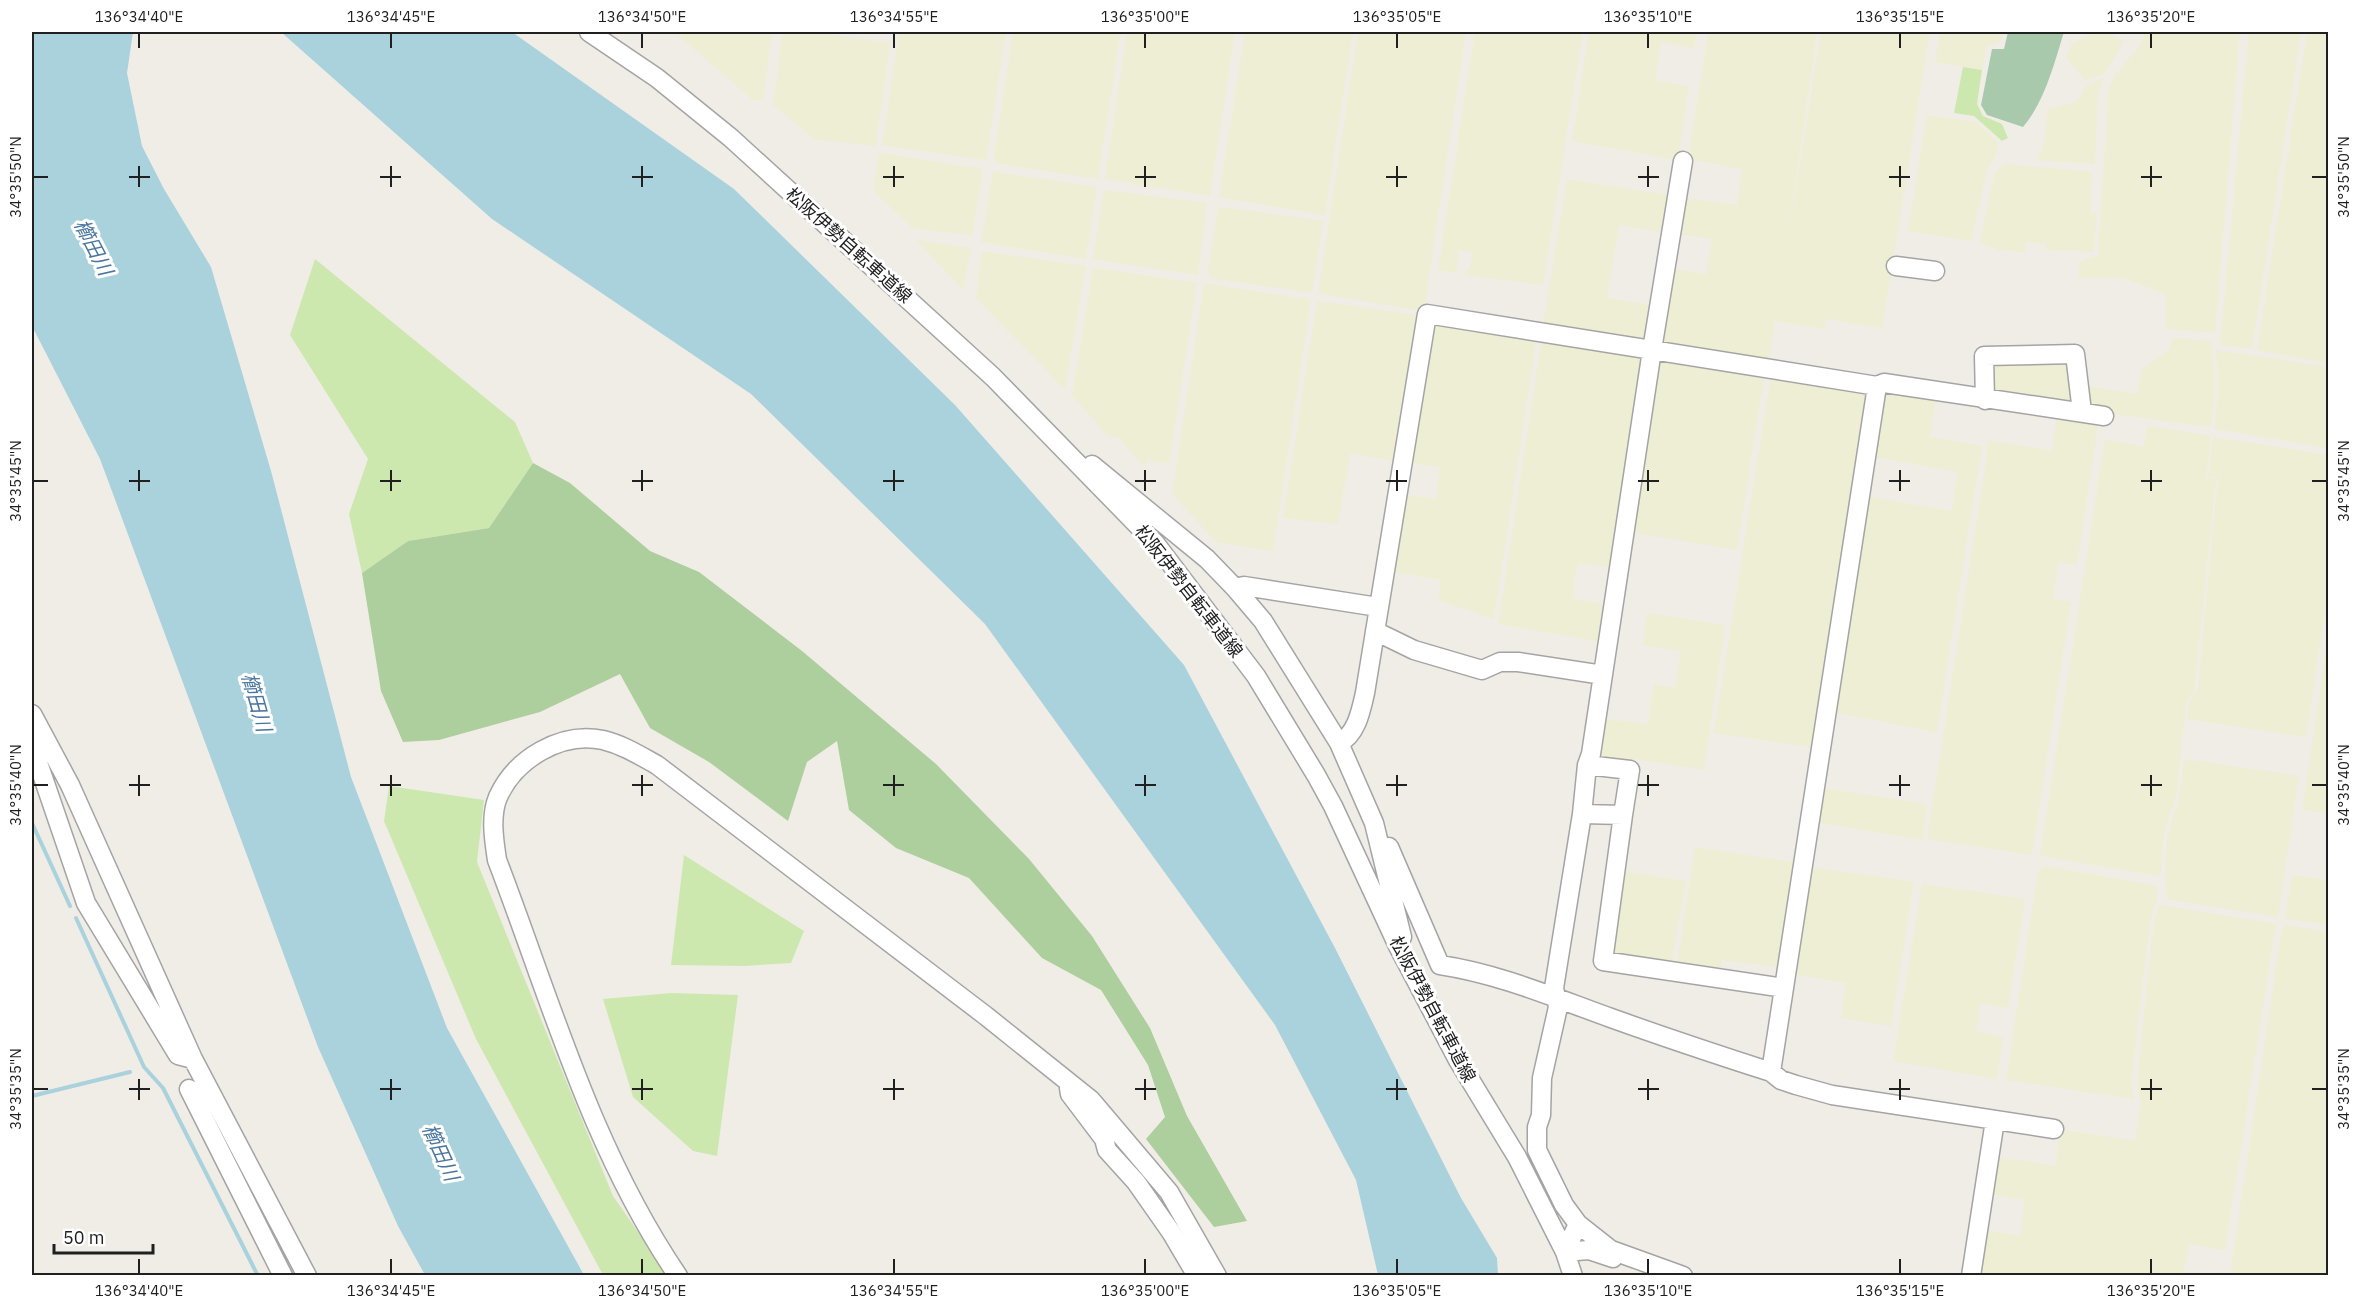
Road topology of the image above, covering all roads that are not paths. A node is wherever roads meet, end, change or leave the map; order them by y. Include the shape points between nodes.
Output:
1 (589, 32) edge
2 (1683, 161) dead end
3 (1896, 266) dead end
4 (1935, 272) dead end
5 (1652, 350) junction
6 (1877, 386) junction
7 (1984, 400) junction
8 (2082, 412) junction
9 (2104, 416) dead end
10 (1069, 454) junction
11 (1235, 588) junction
12 (1378, 607) junction
13 (1374, 631) junction
14 (1603, 675) junction
15 (34, 719) edge
16 (1339, 743) junction
17 (1587, 765) junction
18 (1582, 814) junction
19 (1623, 815) junction
20 (1374, 823) junction
21 (1398, 946) junction
22 (1784, 988) junction
23 (1556, 996) junction
24 (193, 1059) junction
25 (1771, 1072) junction
26 (1068, 1082) junction
27 (189, 1089) dead end
28 (1995, 1120) junction
29 (2054, 1129) dead end
30 (1578, 1224) junction
31 (1565, 1252) junction
32 (283, 1275) edge
33 (307, 1275) edge
34 (678, 1275) edge
35 (1197, 1275) edge
36 (1217, 1275) edge
37 (1573, 1275) edge
38 (1662, 1275) edge
39 (1683, 1275) edge
40 (1971, 1275) edge

1 - 10 street, 松阪伊勢自転車道線 via 657,78 731,138 993,377
2 - 5 street
3 - 4 street
5 - 6 street
5 - 12 street via 1427,314
5 - 14 street
6 - 7 street via 1884,383
6 - 22 street
7 - 8 street
7 - 8 street via 1984,356 2075,354
8 - 9 street
10 - 11 street via 1084,458 1146,507
10 - 21 street, 松阪伊勢自転車道線 via 1155,543 1256,676 1333,806
11 - 12 street via 1244,586
11 - 16 street via 1263,621
12 - 13 street
13 - 14 street via 1414,650 1482,670 1500,662 1518,662
13 - 16 street via 1359,718 1347,740
14 - 17 street
15 - 24 street via 70,785
15 - 24 street via 33,748 87,903 178,1055
16 - 20 street
17 - 18 street
17 - 19 street via 1630,770
18 - 19 street
18 - 23 street via 1554,988
19 - 22 street via 1603,961
20 - 21 street via 1403,938
20 - 23 street via 1381,829 1440,965
21 - 31 street, 松阪伊勢自転車道線 via 1458,1060 1517,1157
22 - 25 street
23 - 25 street
23 - 30 street via 1558,1007 1542,1078 1537,1150 1564,1205
24 - 33 street
25 - 28 street via 1781,1080 1832,1095
26 - 34 street via 657,765 628,748 602,740 584,738 543,750 524,761 497,799 493,834 497,860 584,1095 626,1191
26 - 35 street via 1070,1094 1104,1139 1107,1150 1136,1182
26 - 36 street via 1091,1100 1169,1192
27 - 32 street
28 - 29 street
28 - 40 street
30 - 31 street
30 - 39 street via 1611,1250
31 - 37 street, 松阪伊勢自転車道線
31 - 38 street via 1589,1250

